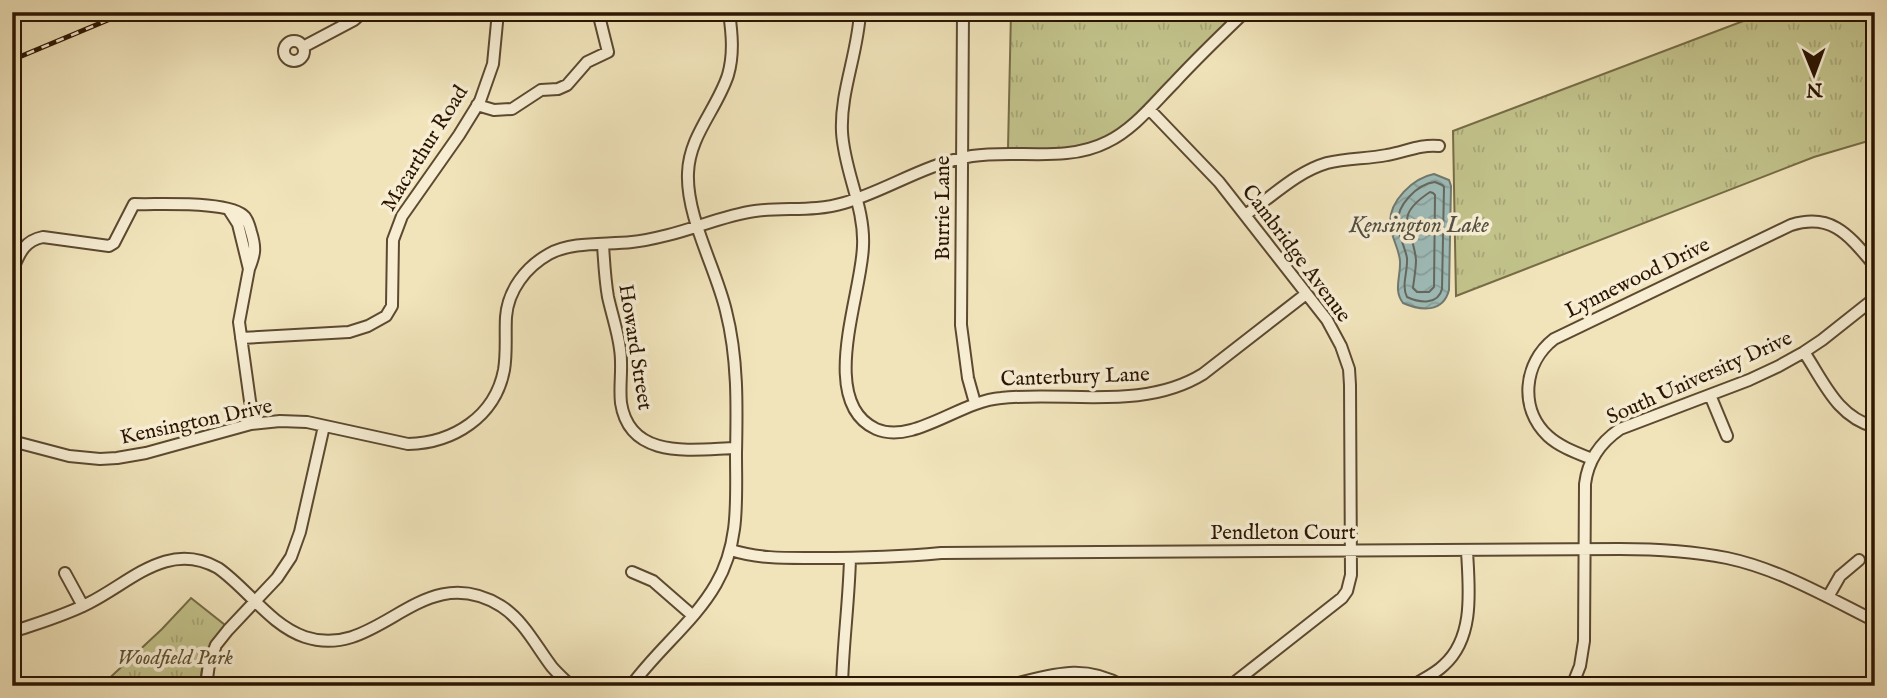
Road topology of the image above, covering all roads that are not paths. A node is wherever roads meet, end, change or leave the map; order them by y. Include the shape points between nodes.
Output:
1 (363, 12) edge
2 (498, 12) edge
3 (598, 12) edge
4 (729, 12) edge
5 (860, 12) edge
6 (963, 12) edge
7 (1245, 12) edge
8 (303, 47) dead end
9 (477, 106) junction
10 (1149, 109) junction
11 (1439, 146) dead end
12 (962, 158) junction
13 (856, 199) junction
14 (1245, 215) junction
15 (698, 226) junction
16 (603, 244) junction
17 (1875, 266) edge
18 (12, 271) edge
19 (1306, 294) junction
20 (1875, 298) edge
21 (241, 338) junction
22 (1804, 352) junction
23 (1710, 395) junction
24 (975, 403) junction
25 (256, 423) junction
26 (324, 426) junction
27 (1875, 427) edge
28 (1727, 436) dead end
29 (12, 441) edge
30 (736, 448) junction
31 (1592, 459) junction
32 (731, 550) junction
33 (1585, 550) junction
34 (1350, 551) junction
35 (1467, 551) junction
36 (850, 558) junction
37 (1859, 560) dead end
38 (632, 572) dead end
39 (65, 573) dead end
40 (1828, 597) junction
41 (255, 601) junction
42 (83, 606) junction
43 (692, 615) junction
44 (1875, 621) edge
45 (12, 632) edge
46 (205, 686) edge
47 (571, 686) edge
48 (631, 686) edge
49 (842, 686) edge
50 (1006, 686) edge
51 (1123, 686) edge
52 (1230, 686) edge
53 (1412, 686) edge
54 (1573, 686) edge

1 - 8 street
2 - 9 street, Macarthur Road via 493,64
3 - 9 street via 608,52 587,62 567,85 535,92 512,109
4 - 15 street via 730,66 694,141 688,166 688,189
5 - 13 street, Canterbury Lane via 842,122
6 - 12 street, Burrie Lane
7 - 10 street, Kensington Drive
9 - 21 street, Macarthur Road via 402,216 393,240 391,306 386,316 349,332
10 - 12 street, Kensington Drive via 1113,139 1084,151
10 - 14 street, Cambridge Avenue
11 - 14 street via 1422,145 1312,169
12 - 13 street, Kensington Drive via 918,171
12 - 24 street, Burrie Lane via 961,324
13 - 15 street, Kensington Drive via 821,208 754,211
13 - 24 street, Canterbury Lane via 863,245 848,340 846,385 852,405 876,429 902,433
14 - 19 street, Cambridge Avenue
15 - 16 street, Kensington Drive via 650,240
15 - 30 street via 732,335
16 - 26 street, Kensington Drive via 551,253 518,282 506,315 502,377 487,408 464,429 436,442 408,444
16 - 30 street, Howard Street via 627,421 639,436 659,448
17 - 31 street, Lynnewood Drive via 1838,228 1821,221 1801,222 1554,339 1532,368 1530,406 1550,437
18 - 21 street via 33,239 109,246 135,204 220,206 229,210 238,224 249,268 239,322
19 - 24 street, Canterbury Lane via 1216,365 1178,387 1143,396 1036,396
19 - 34 street, Cambridge Avenue via 1337,337 1349,369
20 - 22 street, South University Drive
21 - 25 street
22 - 23 street, South University Drive
22 - 27 street via 1839,407
23 - 28 street
23 - 31 street, South University Drive via 1620,429
25 - 26 street, Kensington Drive via 293,421
25 - 29 street, Kensington Drive via 117,458 69,456
26 - 41 street via 297,543 284,569
30 - 32 street via 736,524
31 - 33 street, South University Drive via 1585,484
32 - 36 street, Pendleton Court via 770,558
32 - 43 street via 715,586
33 - 35 street, Pendleton Court
33 - 40 street, Pendleton Court via 1652,549 1728,558
33 - 54 street, South University Drive via 1584,641
34 - 35 street, Pendleton Court
34 - 36 street, Pendleton Court via 941,553
34 - 52 street, Cambridge Avenue via 1350,584 1342,598
35 - 53 street via 1467,620 1461,643 1445,665
36 - 49 street
37 - 40 street via 1840,576
38 - 43 street via 653,581
39 - 42 street
40 - 44 street, Pendleton Court
41 - 42 street via 218,568 180,558 163,561
41 - 46 street via 216,645
41 - 47 street via 289,630 330,641 358,636 436,595 477,596 517,619
42 - 45 street
43 - 48 street
50 - 51 street via 1077,671

